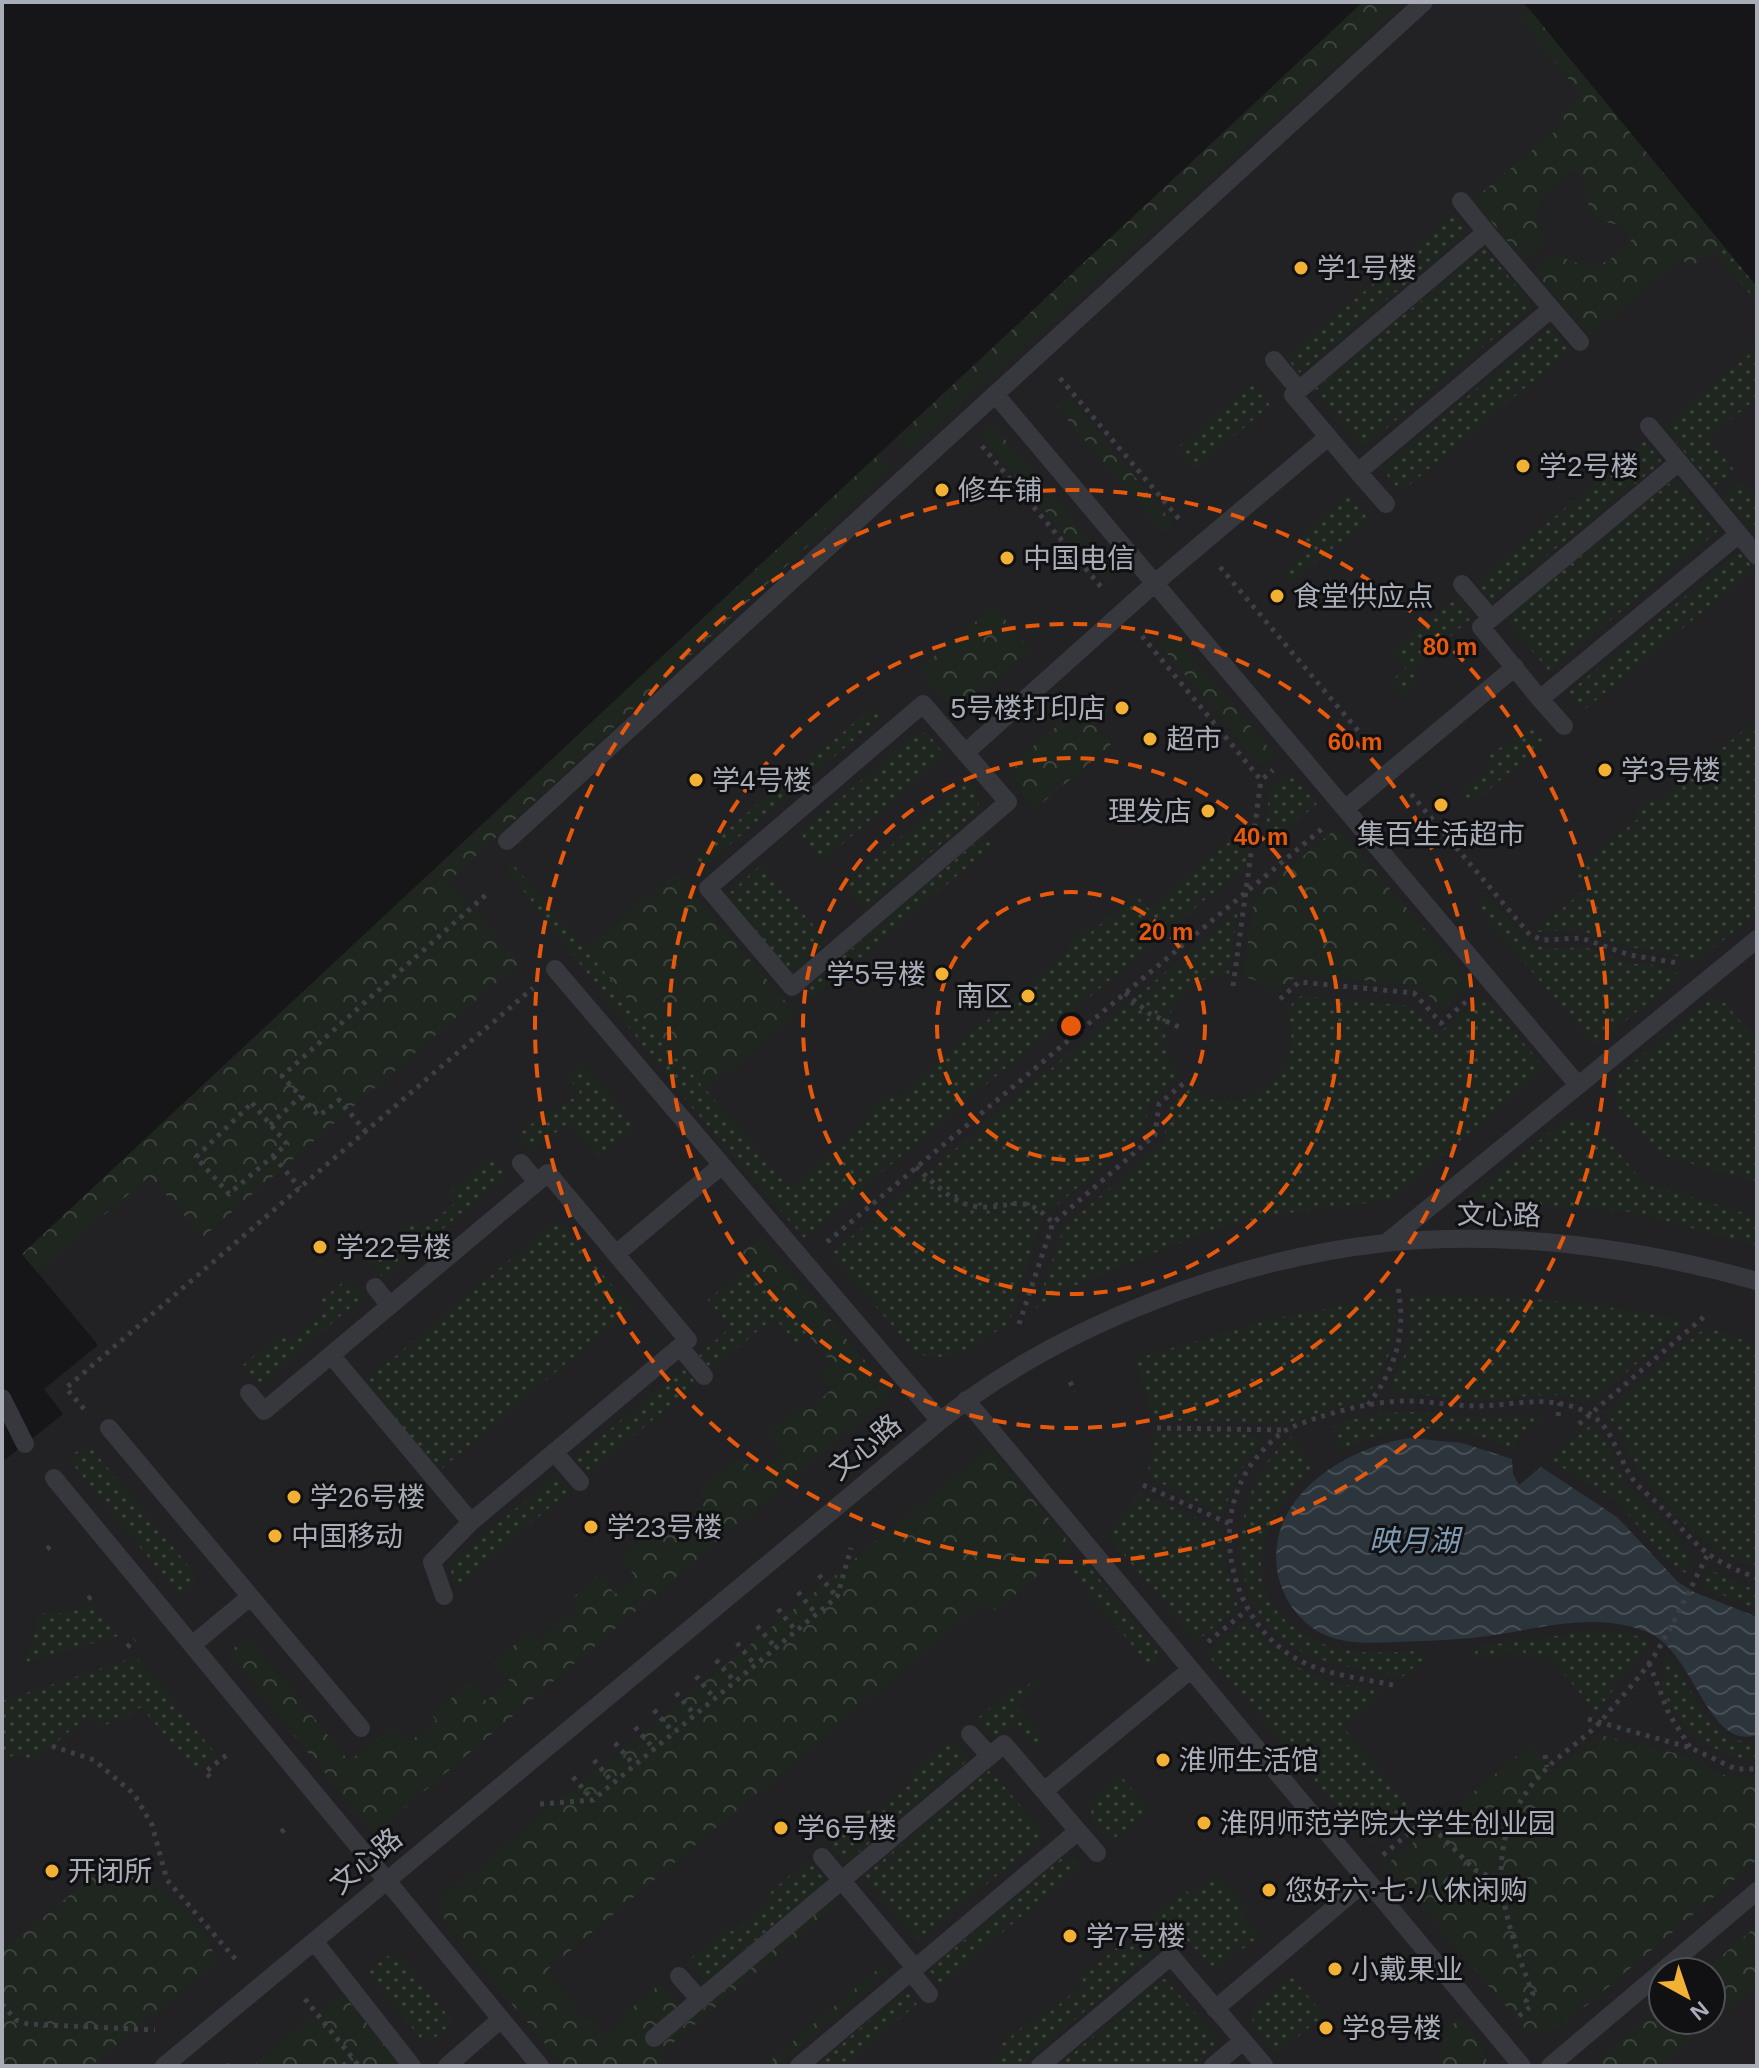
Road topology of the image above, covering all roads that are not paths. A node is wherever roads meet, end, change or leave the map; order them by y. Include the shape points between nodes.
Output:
1 (1424, 2) edge
2 (1461, 201) dead end
3 (1486, 232) junction
4 (1551, 309) junction
5 (1580, 342) dead end
6 (1274, 360) dead end
7 (1299, 390) junction
8 (995, 394) junction
9 (1649, 426) dead end
10 (1328, 437) junction
11 (1679, 462) junction
12 (1358, 472) junction
13 (1386, 504) dead end
14 (1739, 534) junction
15 (1757, 556) edge
16 (1155, 583) junction
17 (1462, 584) dead end
18 (1491, 618) junction
19 (1515, 667) junction
20 (1540, 699) junction
21 (1564, 726) dead end
22 (965, 753) junction
23 (1345, 809) junction
24 (507, 841) dead end
25 (1757, 939) edge
26 (555, 969) road end
27 (1578, 1085) junction
28 (521, 1163) dead end
29 (722, 1165) junction
30 (537, 1182) junction
31 (1386, 1243) junction
32 (616, 1254) junction
33 (1757, 1281) edge
34 (375, 1287) dead end
35 (390, 1306) junction
36 (680, 1347) junction
37 (331, 1355) junction
38 (704, 1376) dead end
39 (249, 1393) dead end
40 (2, 1398) edge
41 (966, 1400) junction
42 (940, 1421) junction
43 (109, 1428) road end
44 (25, 1444) dead end
45 (554, 1452) junction
46 (54, 1478) dead end
47 (580, 1482) dead end
48 (471, 1522) junction
49 (444, 1596) dead end
50 (250, 1597) junction
51 (192, 1645) junction
52 (1186, 1667) junction
53 (361, 1728) dead end
54 (970, 1734) dead end
55 (990, 1756) junction
56 (1044, 1791) junction
57 (1078, 1831) junction
58 (1097, 1853) dead end
59 (822, 1857) dead end
60 (1363, 1877) junction
61 (387, 1881) junction
62 (841, 1881) junction
63 (1757, 1891) edge
64 (314, 1941) junction
65 (913, 1970) junction
66 (679, 1976) dead end
67 (929, 1994) dead end
68 (700, 2000) junction
69 (1215, 2009) junction
70 (501, 2019) junction
71 (654, 2038) dead end
72 (1243, 2041) junction
73 (1264, 2065) edge
74 (164, 2066) edge
75 (412, 2066) edge
76 (447, 2066) edge
77 (540, 2066) edge
78 (799, 2066) edge
79 (1040, 2066) edge
80 (1213, 2066) edge
81 (1522, 2066) edge
82 (1550, 2066) edge

1 - 8 lane
2 - 3 lane
3 - 4 lane
3 - 7 lane
4 - 5 lane
4 - 12 lane
6 - 7 lane
7 - 10 lane via 1293,395
8 - 16 lane
8 - 24 lane
9 - 11 lane
10 - 12 lane
10 - 16 lane
11 - 14 lane
11 - 18 lane
12 - 13 lane
14 - 15 lane
14 - 20 lane
16 - 22 lane
16 - 23 lane
17 - 18 lane
18 - 19 lane via 1481,627
19 - 20 lane
19 - 23 lane
20 - 21 lane
22 - 22 lane via 923,704 708,888 792,987 1008,802
23 - 27 lane
25 - 27 lane
26 - 29 lane
27 - 31 lane
28 - 30 lane
29 - 32 lane
29 - 42 lane
30 - 32 lane via 548,1173
30 - 35 lane
31 - 33 lane, 文心路 via 1489,1241 1589,1247
31 - 41 lane, 文心路 via 1228,1276 1146,1304
32 - 36 lane via 688,1340
34 - 35 lane
35 - 37 lane
36 - 38 lane
36 - 45 lane
37 - 39 lane via 264,1411
37 - 48 lane
40 - 44 lane
41 - 42 lane, 文心路
41 - 52 lane
42 - 61 lane, 文心路
43 - 50 lane
45 - 47 lane
45 - 48 lane
46 - 51 lane
48 - 49 lane via 432,1562
50 - 51 lane
50 - 53 lane
51 - 61 lane
52 - 56 lane
52 - 60 lane
54 - 55 lane
55 - 56 lane via 1004,1744
55 - 62 lane
56 - 57 lane
57 - 58 lane
57 - 65 lane
59 - 62 lane
60 - 69 lane
60 - 81 lane
61 - 64 lane, 文心路
61 - 70 lane
62 - 65 lane
62 - 68 lane
63 - 82 lane
64 - 74 lane, 文心路
64 - 75 lane
65 - 67 lane
65 - 78 lane
66 - 68 lane
68 - 71 lane
69 - 72 lane
69 - 79 lane via 1171,1956
70 - 76 lane
70 - 77 lane
72 - 73 lane
72 - 80 lane

